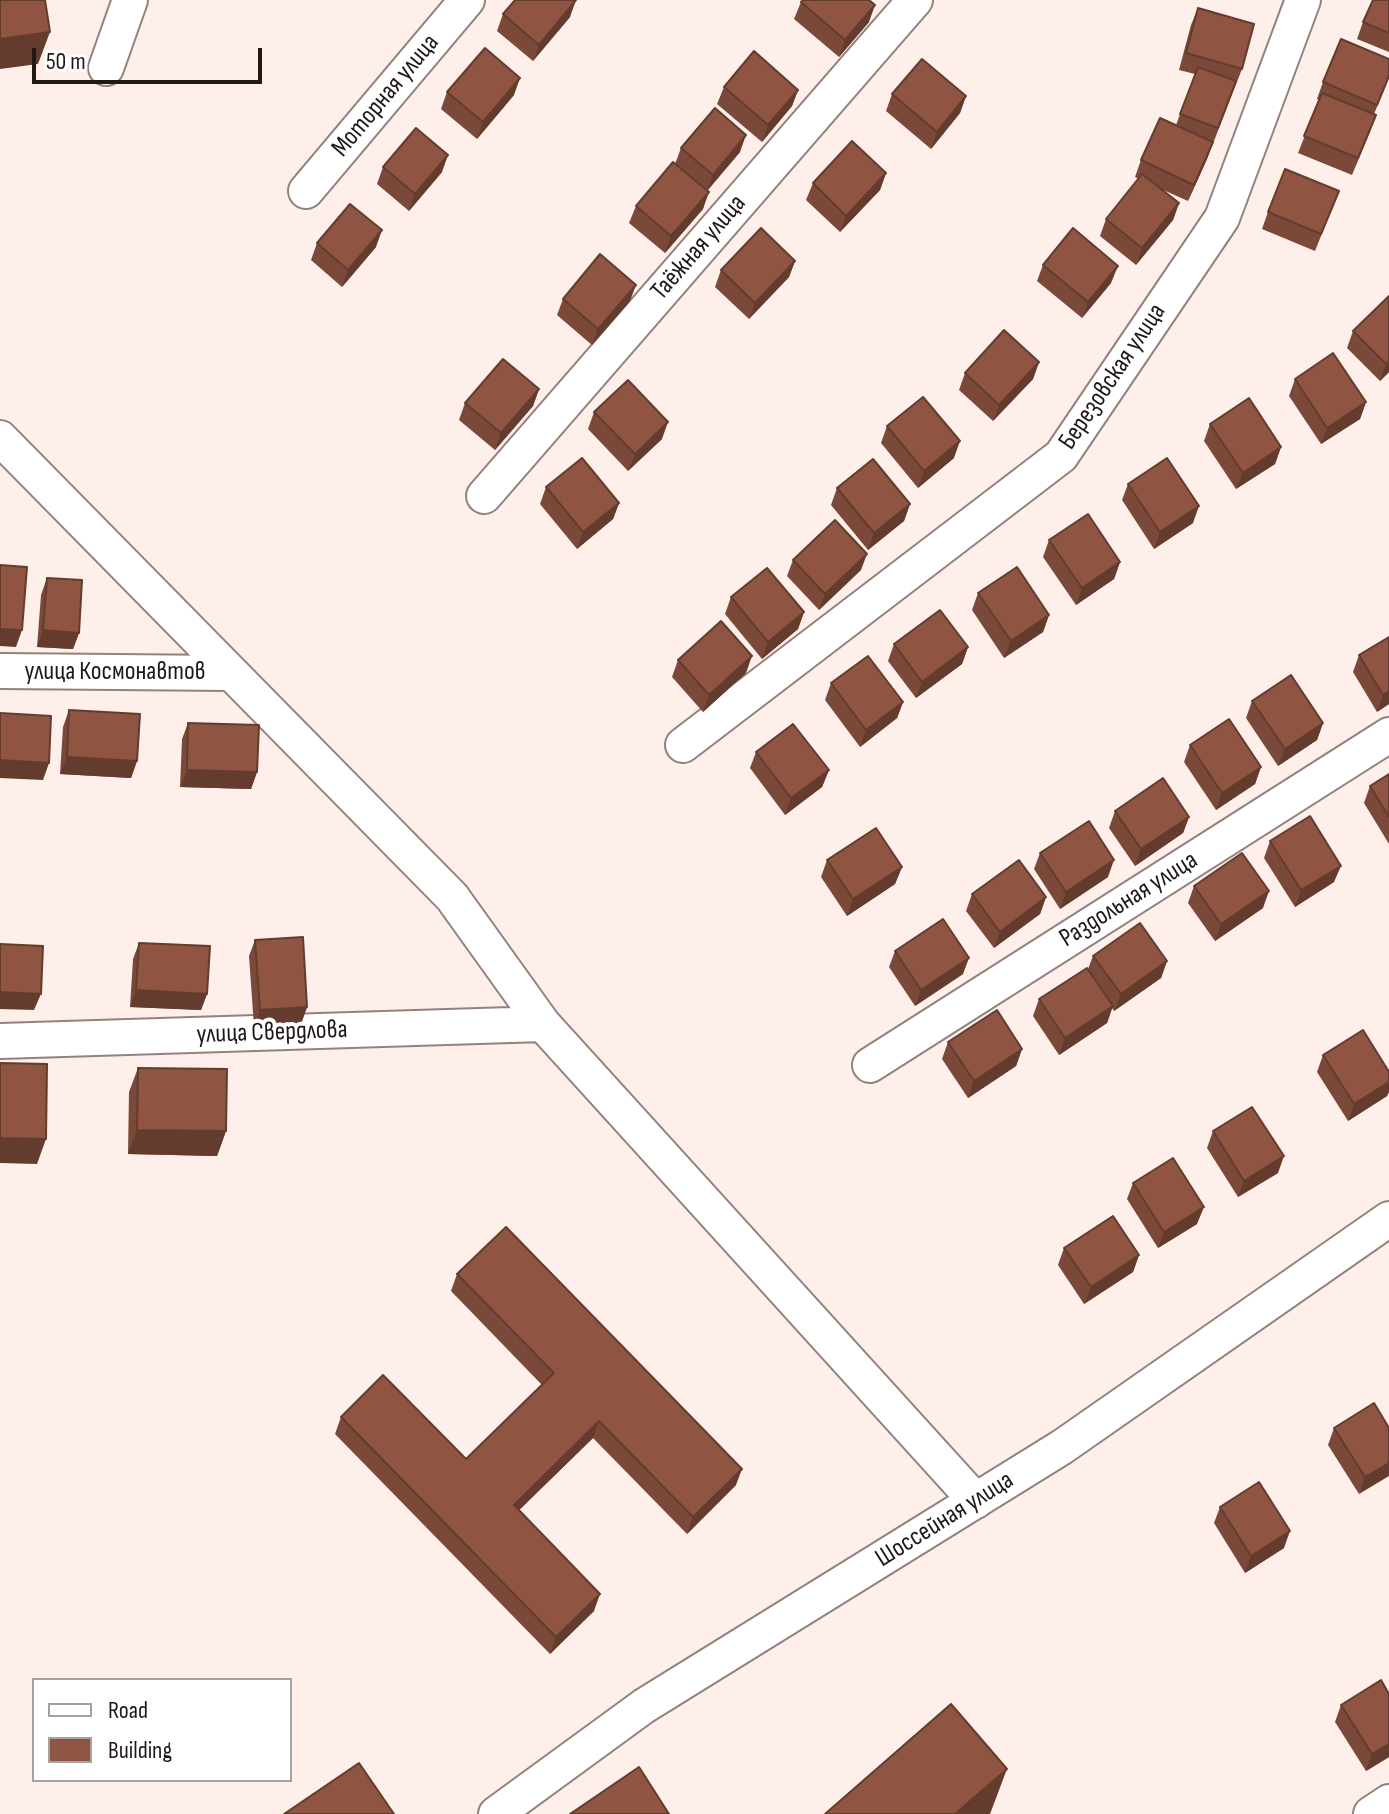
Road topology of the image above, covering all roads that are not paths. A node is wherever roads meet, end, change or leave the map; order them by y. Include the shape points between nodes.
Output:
1 (130, 0) edge
2 (467, 0) edge
3 (915, 0) edge
4 (1303, 0) edge
5 (106, 68) dead end
6 (306, 191) dead end
7 (0, 438) edge
8 (484, 496) dead end
9 (0, 671) edge
10 (230, 673) junction
11 (1389, 735) edge
12 (683, 745) dead end
13 (543, 1024) junction
14 (0, 1041) edge
15 (870, 1065) dead end
16 (1389, 1219) edge
17 (976, 1501) junction
18 (1389, 1802) edge
19 (496, 1814) edge
20 (1371, 1814) edge

1 - 5 street
2 - 6 street, Моторная улица
3 - 8 street, Таёжная улица
4 - 12 street, Березовская улица via 1222,218 1061,456
7 - 10 street
9 - 10 street, улица Космонавтов
10 - 13 street via 452,897
11 - 15 street, Раздольная улица
13 - 14 street, улица Свердлова
13 - 17 street
16 - 17 street, Шоссейная улица
17 - 19 street, Шоссейная улица via 644,1706
18 - 20 street

